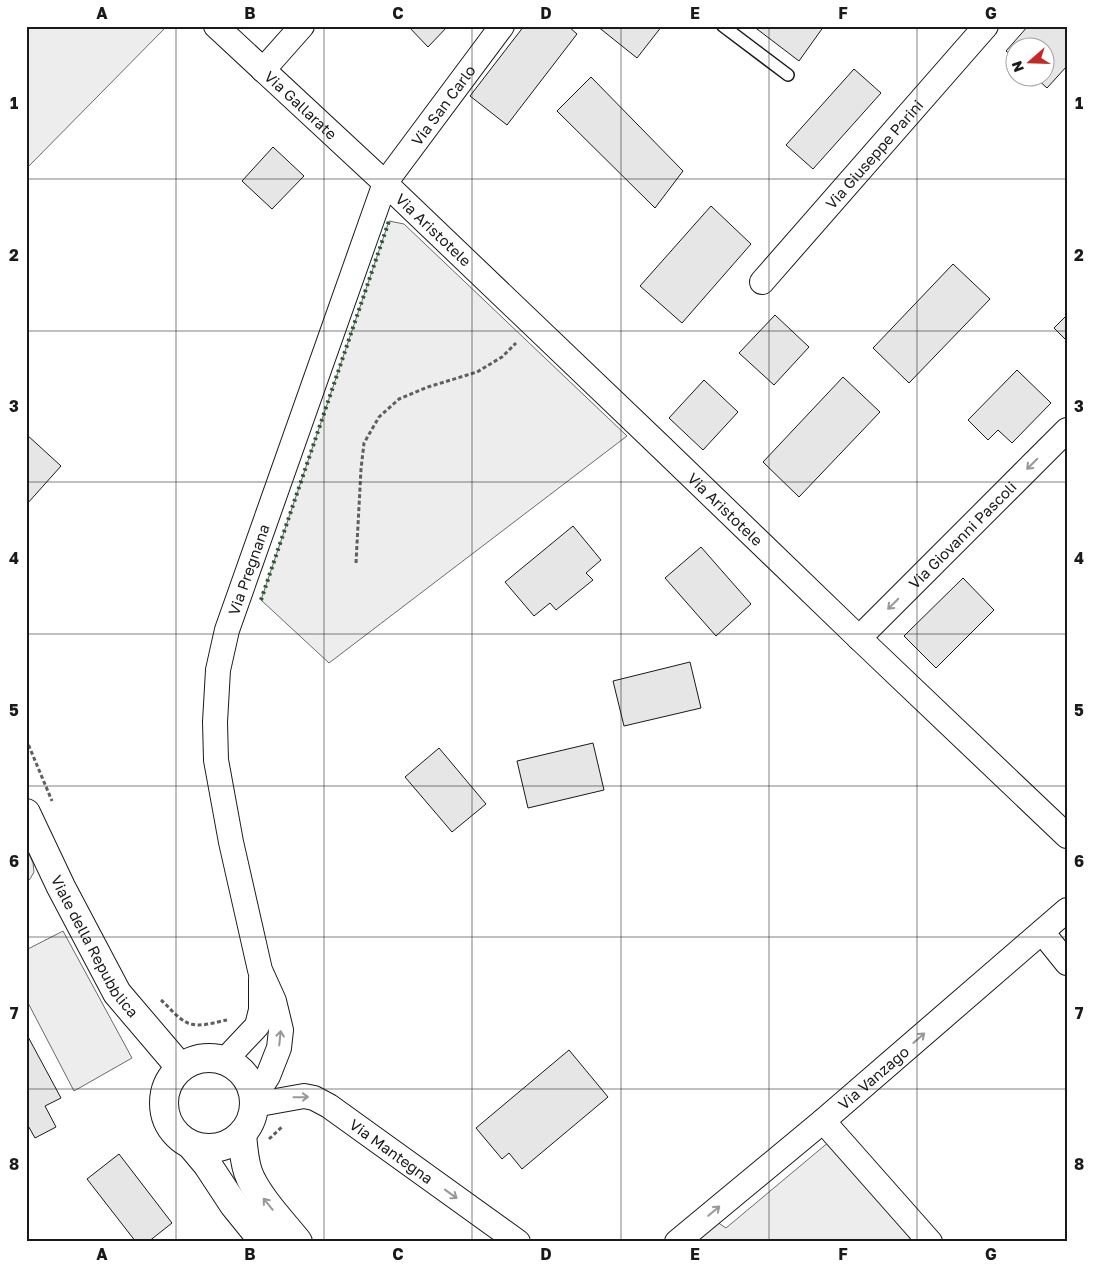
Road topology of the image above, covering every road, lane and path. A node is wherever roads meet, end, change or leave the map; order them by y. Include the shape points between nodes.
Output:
1 (216, 26) edge
2 (302, 26) edge
3 (502, 26) edge
4 (724, 26) edge
5 (986, 26) edge
6 (263, 70) junction
7 (788, 75) dead end
8 (385, 184) junction
9 (762, 282) dead end
10 (535, 326) junction
11 (1067, 430) edge
12 (356, 563) dead end
13 (859, 638) junction
14 (26, 739) edge
15 (54, 806) dead end
16 (26, 813) edge
17 (1067, 836) edge
18 (1067, 910) edge
19 (1042, 932) junction
20 (1067, 963) edge
21 (260, 970) junction
22 (156, 995) dead end
23 (257, 1026) junction
24 (225, 1060) junction
25 (180, 1067) junction
26 (297, 1097) junction
27 (254, 1101) junction
28 (822, 1121) junction
29 (254, 1138) junction
30 (191, 1145) junction
31 (264, 1242) edge
32 (298, 1242) edge
33 (518, 1242) edge
34 (677, 1242) edge
35 (930, 1242) edge

1 - 6 street, Via Gallarate
2 - 6 street
3 - 8 street, Via San Carlo
4 - 7 lane
5 - 9 street, Via Giuseppe Parini
6 - 8 street, Via Gallarate
8 - 10 street, Via Aristotele
8 - 21 street, Via Pregnana via 227,630 218,670 216,760
10 - 12 path via 502,357 477,372 399,399 379,418 364,443
10 - 13 street, Via Aristotele
11 -> 13 street, Via Giovanni Pascoli
13 - 17 street, Via Aristotele
14 - 15 path
16 - 25 street, Viale della Repubblica via 60,887 117,993
18 - 19 street, Via Vanzago
19 - 20 street
28 -> 19 street, Via Vanzago
21 - 23 street, Via Pregnana via 261,1010
27 -> 21 street, Via Pregnana via 279,1048 281,1030 274,1001
22 - 23 path via 189,1024 237,1018
23 - 24 street
24 - 25 street via 209,1057
24 - 27 street via 244,1075 251,1086
25 - 30 street via 164,1093 164,1109 168,1124
26 - 27 street, Via Mantegna
26 - 29 path via 294,1115
26 -> 33 street, Via Mantegna via 314,1098 329,1106
27 - 29 street via 248,1125
34 -> 28 street, Via Vanzago
28 - 35 street
29 - 30 street via 218,1147
32 -> 29 street via 260,1194 247,1171
30 - 31 street

